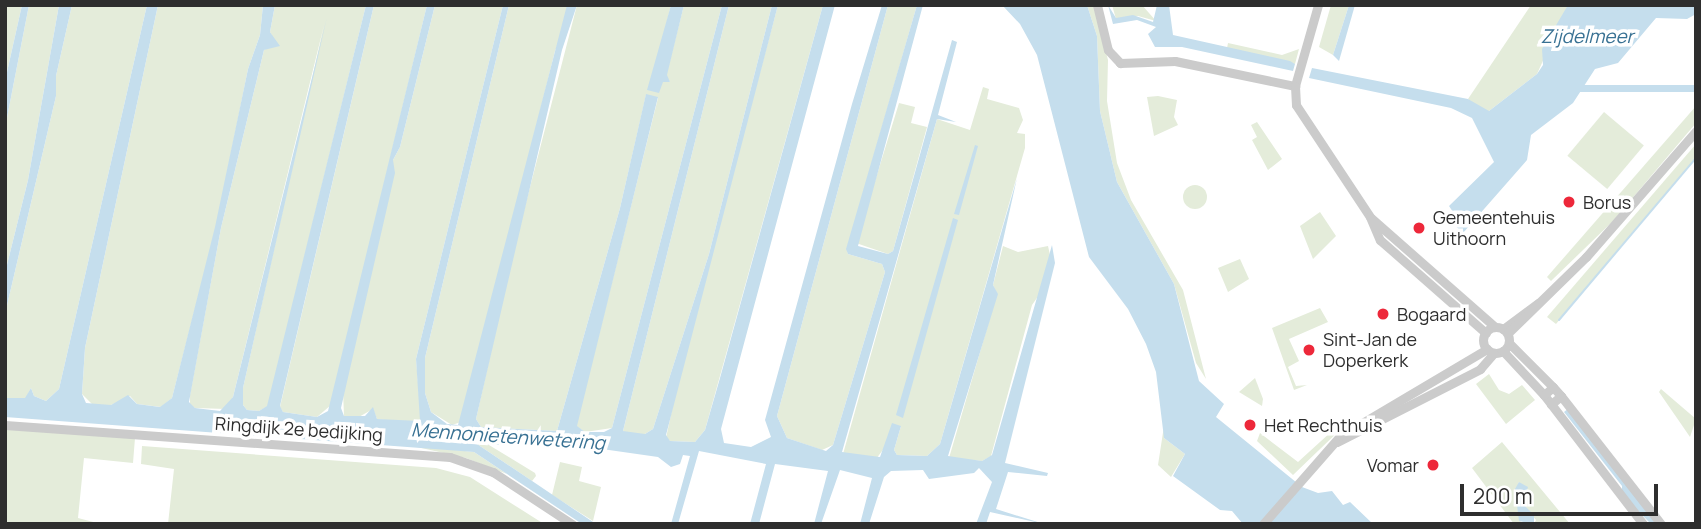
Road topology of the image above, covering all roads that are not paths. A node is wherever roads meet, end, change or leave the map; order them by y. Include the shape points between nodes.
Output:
1 (1097, 5) edge
2 (1318, 5) edge
3 (1295, 86) junction
4 (1696, 131) edge
5 (1370, 217) junction
6 (1486, 333) junction
7 (1500, 341) junction
8 (1553, 387) junction
9 (1544, 394) junction
10 (1561, 396) junction
11 (1551, 404) junction
12 (5, 425) edge
13 (1266, 520) edge
14 (572, 524) edge
15 (1643, 524) edge
16 (1661, 524) edge

1 - 3 street via 1112,56 1127,64 1175,61
2 - 3 street
3 - 5 street via 1296,105
4 - 7 street via 1595,247
5 - 6 street via 1384,244
5 - 7 street
6 - 7 street
6 - 7 street
7 - 8 street
7 - 9 street
7 - 13 street via 1361,421 1296,483
8 - 9 street
8 - 10 street
9 - 11 street
10 - 11 street
10 - 16 street
11 - 15 street
12 - 14 street, Ringdijk 2e bedijking via 450,457 493,472

